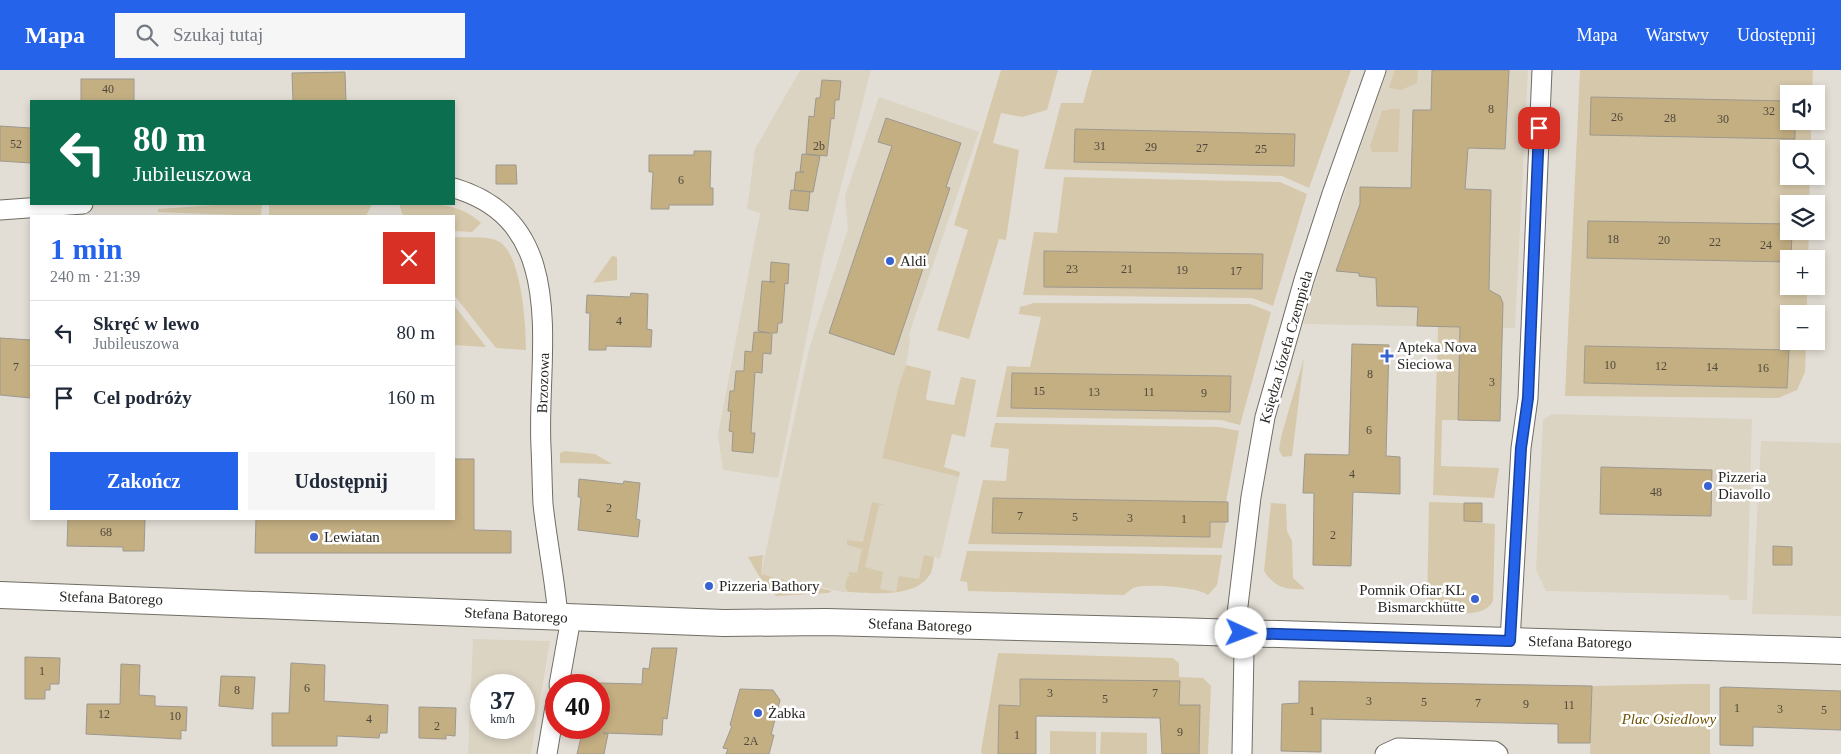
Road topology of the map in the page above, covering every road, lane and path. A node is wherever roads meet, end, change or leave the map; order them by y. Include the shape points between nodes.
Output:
1 (1376, 70) edge
2 (1542, 70) edge
3 (455, 188) edge
4 (69, 205) edge
5 (0, 210) edge
6 (0, 594) edge
7 (564, 617) junction
8 (1241, 633) junction
9 (1510, 641) junction
10 (1841, 651) edge
11 (560, 674) edge
12 (550, 739) edge
13 (1496, 752) edge
14 (547, 754) edge
15 (1242, 754) edge
16 (1386, 754) edge

1 - 8 street, Księdza Józefa Czempiela via 1320,228 1265,417 1245,541 1237,614
2 - 9 street via 1528,398 1521,448
3 - 7 street, Brzozowa via 485,201 503,216 519,235 536,269 544,346 540,440 544,504
4 - 5 street
6 - 7 street, Stefana Batorego
7 - 8 street, Stefana Batorego
7 - 11 street, Brzozowa
8 - 9 street, Stefana Batorego
8 - 15 street, Księdza Józefa Czempiela via 1244,650
9 - 10 street, Stefana Batorego
12 - 14 street
13 - 16 street via 1398,748

